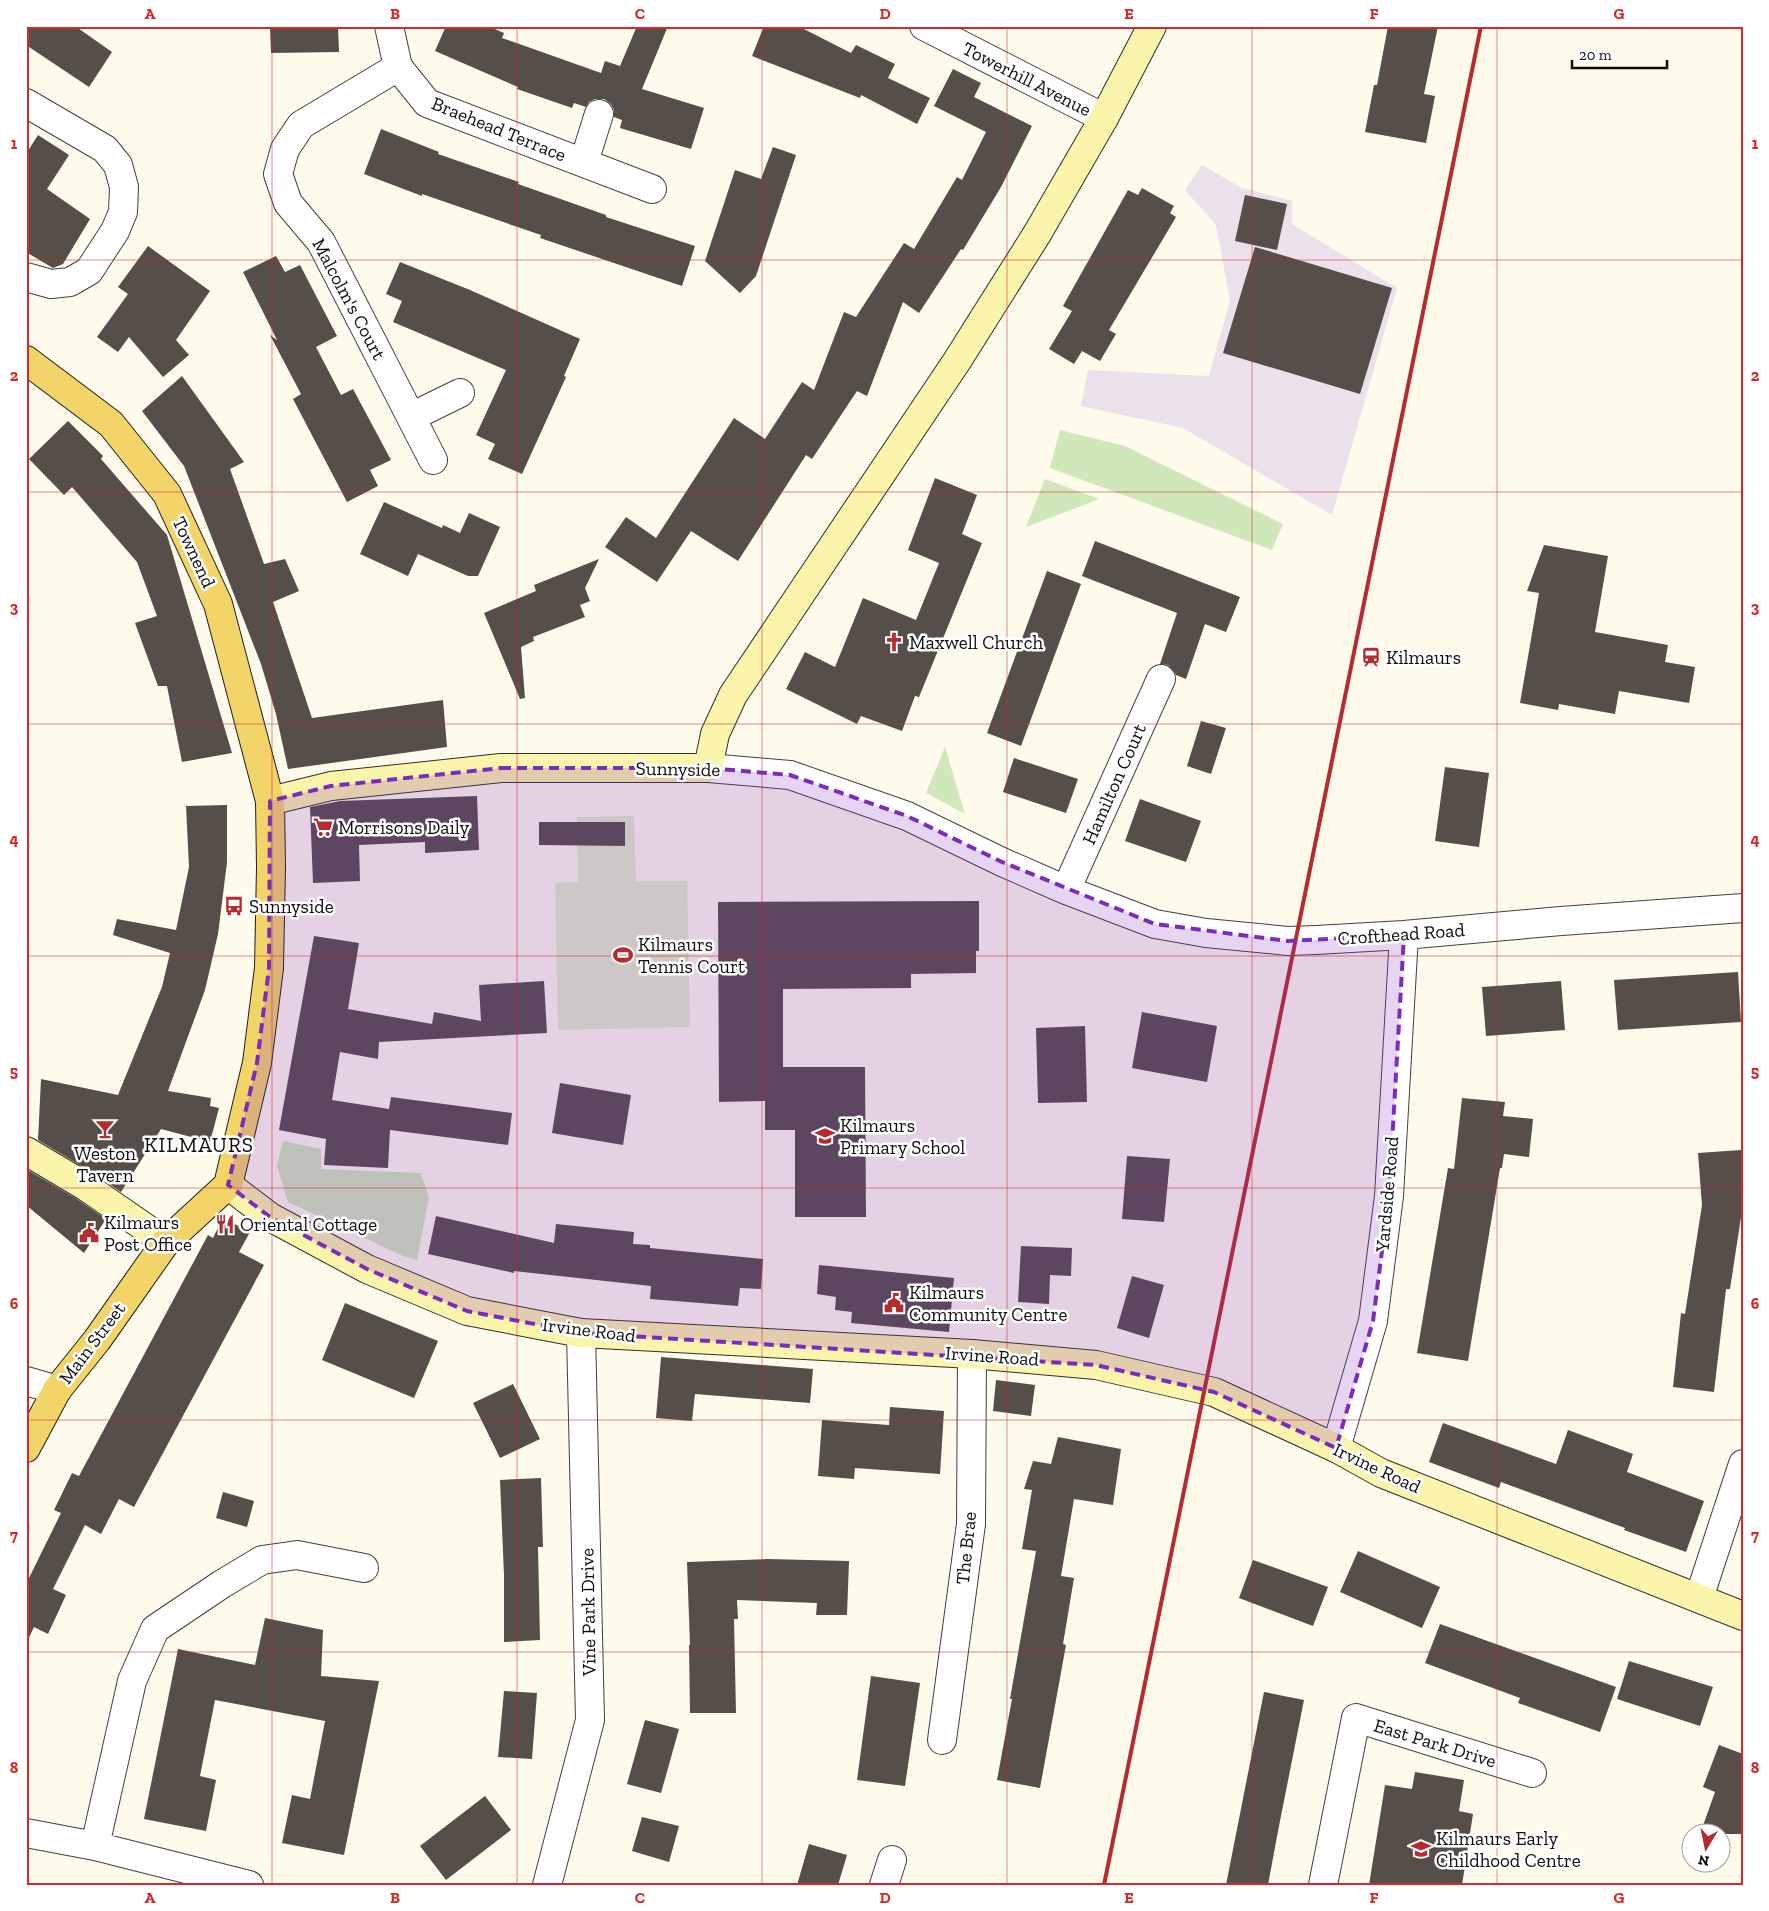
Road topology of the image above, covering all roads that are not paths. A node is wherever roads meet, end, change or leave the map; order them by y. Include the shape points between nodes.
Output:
1 (389, 26) edge
2 (924, 26) edge
3 (1152, 26) edge
4 (398, 67) junction
5 (26, 103) edge
6 (599, 114) dead end
7 (1104, 118) junction
8 (584, 162) junction
9 (652, 189) dead end
10 (26, 277) edge
11 (26, 360) edge
12 (460, 393) dead end
13 (411, 417) junction
14 (433, 460) dead end
15 (1161, 679) dead end
16 (708, 768) junction
17 (270, 801) junction
18 (1066, 890) junction
19 (1743, 908) edge
20 (1404, 935) junction
21 (26, 1151) edge
22 (228, 1185) junction
23 (166, 1242) junction
24 (581, 1334) junction
25 (972, 1354) junction
26 (26, 1381) edge
27 (57, 1390) junction
28 (26, 1448) edge
29 (1336, 1448) junction
30 (1743, 1464) edge
31 (364, 1568) dead end
32 (1699, 1598) junction
33 (1743, 1616) edge
34 (942, 1740) dead end
35 (1532, 1773) dead end
36 (26, 1833) edge
37 (94, 1846) junction
38 (249, 1885) edge
39 (547, 1885) edge
40 (1323, 1885) edge

1 - 4 street, Braehead Terrace
2 - 7 street, Towerhill Avenue
3 - 7 street
4 - 8 street, Braehead Terrace via 427,103
4 - 13 street, Malcolm's Court via 300,125 285,149 278,174 288,203 321,242
5 - 10 street via 105,149 118,165 124,188 123,212 115,231 89,271 70,282 51,284
6 - 8 street
7 - 16 street via 1037,234 957,361 733,695 715,734
8 - 9 street, Braehead Terrace
11 - 17 main road, Townend via 111,424 167,494 218,604
12 - 13 street
13 - 14 street, Malcolm's Court
15 - 18 street, Hamilton Court
16 - 17 street, Sunnyside via 501,768 330,786
16 - 18 street, Sunnyside via 790,775 907,816
17 - 22 main road, Townend via 269,968 257,1063
18 - 20 street, Crofthead Road via 1155,924 1206,933 1288,941
19 - 20 street, Crofthead Road
20 - 29 street, Yardside Road via 1389,1196 1373,1321
21 - 23 street via 85,1186
22 - 23 main road, Main Street
22 - 24 street, Irvine Road via 270,1217 358,1264 458,1308
23 - 27 main road, Main Street via 97,1340
24 - 25 street, Irvine Road
24 - 39 street, Vine Park Drive via 590,1720
25 - 29 street, Irvine Road via 1096,1365 1214,1392
25 - 34 street, The Brae via 971,1524
26 - 27 street
27 - 28 main road, Main Street
29 - 32 street, Irvine Road via 1381,1474
30 - 32 street
31 - 37 street via 297,1555 262,1560 155,1629 132,1681
32 - 33 street, Irvine Road
35 - 40 street, East Park Drive via 1356,1718
36 - 37 street
37 - 38 street

